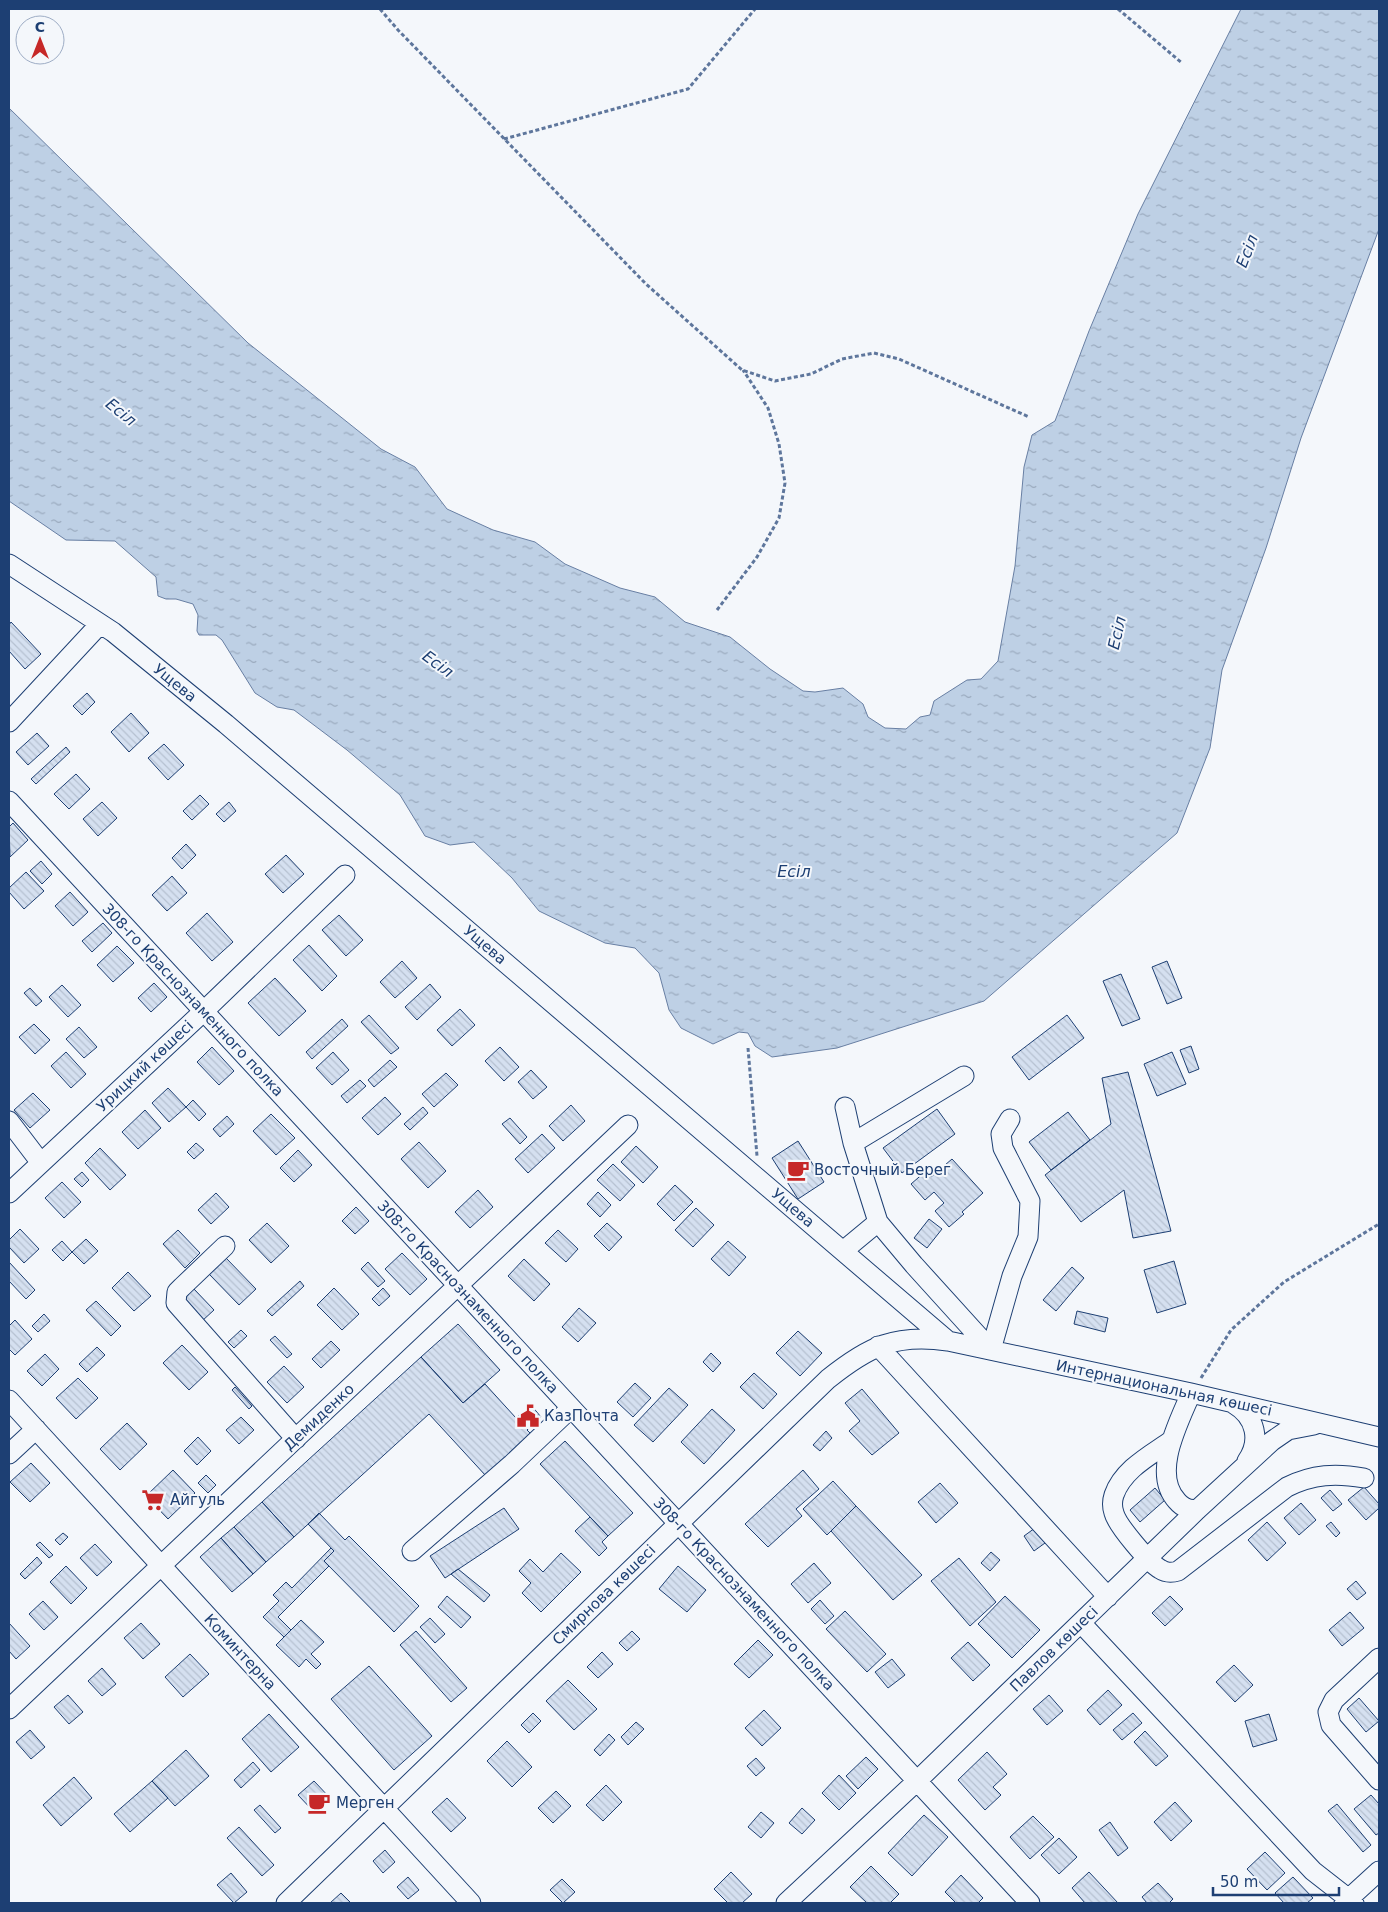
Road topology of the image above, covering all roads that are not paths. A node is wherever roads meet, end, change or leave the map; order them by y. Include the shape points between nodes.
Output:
1 (9, 564) edge
2 (100, 624) junction
3 (9, 722) edge
4 (9, 801) edge
5 (345, 875) dead end
6 (204, 1011) junction
7 (964, 1076) dead end
8 (845, 1107) dead end
9 (1010, 1119) dead end
10 (9, 1121) edge
11 (628, 1125) dead end
12 (853, 1142) junction
13 (41, 1163) junction
14 (9, 1193) edge
15 (878, 1222) junction
16 (225, 1246) dead end
17 (843, 1251) junction
18 (459, 1286) junction
19 (948, 1341) junction
20 (878, 1346) junction
21 (991, 1350) junction
22 (1191, 1393) junction
23 (9, 1400) edge
24 (1232, 1403) junction
25 (571, 1408) junction
26 (1336, 1426) junction
27 (36, 1429) junction
28 (1379, 1437) edge
29 (296, 1439) junction
30 (1172, 1440) junction
31 (9, 1454) edge
32 (1240, 1470) junction
33 (1364, 1478) dead end
34 (1198, 1510) junction
35 (679, 1523) junction
36 (412, 1551) dead end
37 (1148, 1558) junction
38 (161, 1566) junction
39 (1108, 1597) junction
40 (1081, 1623) junction
41 (1379, 1658) edge
42 (9, 1709) edge
43 (917, 1780) junction
44 (1379, 1780) edge
45 (384, 1809) junction
46 (1379, 1870) edge
47 (1350, 1902) edge
48 (286, 1903) edge
49 (471, 1903) edge
50 (786, 1903) edge
51 (1030, 1903) edge

1 - 2 street, Ущева
2 - 3 street
2 - 17 street, Ущева via 226,724
4 - 6 street, 308-го Краснознаменного полка
5 - 6 street, Урицкий көшесі
6 - 13 street, Урицкий көшесі
6 - 18 street, 308-го Краснознаменного полка
7 - 12 street
8 - 12 street
9 - 21 street via 1001,1134 1003,1148 1030,1201 1028,1237 1012,1276
10 - 13 street
11 - 18 street, Демиденко
12 - 15 street
13 - 14 street, Урицкий көшесі
15 - 17 street
15 - 21 street
16 - 29 street via 182,1287 176,1303
17 - 19 street, Ущева
18 - 25 street, 308-го Краснознаменного полка
18 - 29 street, Демиденко
19 - 20 street, Смирнова көшесі via 910,1339
19 - 21 street, Интернациональная көшесі
20 - 35 street, Смирнова көшесі via 828,1379
20 - 39 street
21 - 22 street, Интернациональная көшесі
22 - 24 street, Интернациональная көшесі
22 - 30 street
23 - 27 street, Коминтерна
24 - 26 street, Интернациональная көшесі
24 - 32 street via 1251,1420 1255,1434 1254,1450
25 - 35 street, 308-го Краснознаменного полка
25 - 36 street
26 - 28 street, Интернациональная көшесі
26 - 32 street, Павлов көшесі via 1313,1425 1288,1430
27 - 31 street
27 - 38 street, Коминтерна
29 - 38 street, Демиденко
30 - 34 street via 1167,1459 1170,1490 1181,1506
30 - 37 street via 1127,1472 1113,1500 1113,1512 1120,1526
32 - 34 street, Павлов көшесі
33 - 37 street via 1330,1475 1295,1483 1174,1572 1158,1568
34 - 37 street, Павлов көшесі
35 - 43 street, 308-го Краснознаменного полка
35 - 45 street, Смирнова көшесі
37 - 39 street, Павлов көшесі
38 - 42 street, Демиденко
38 - 45 street, Коминтерна
39 - 40 street, Павлов көшесі
40 - 43 street, Павлов көшесі
40 - 47 street via 1313,1870
41 - 44 street via 1334,1700 1328,1712 1331,1725
43 - 50 street, Павлов көшесі
43 - 51 street, 308-го Краснознаменного полка
45 - 48 street, Смирнова көшесі
45 - 49 street, Коминтерна
46 - 47 street

